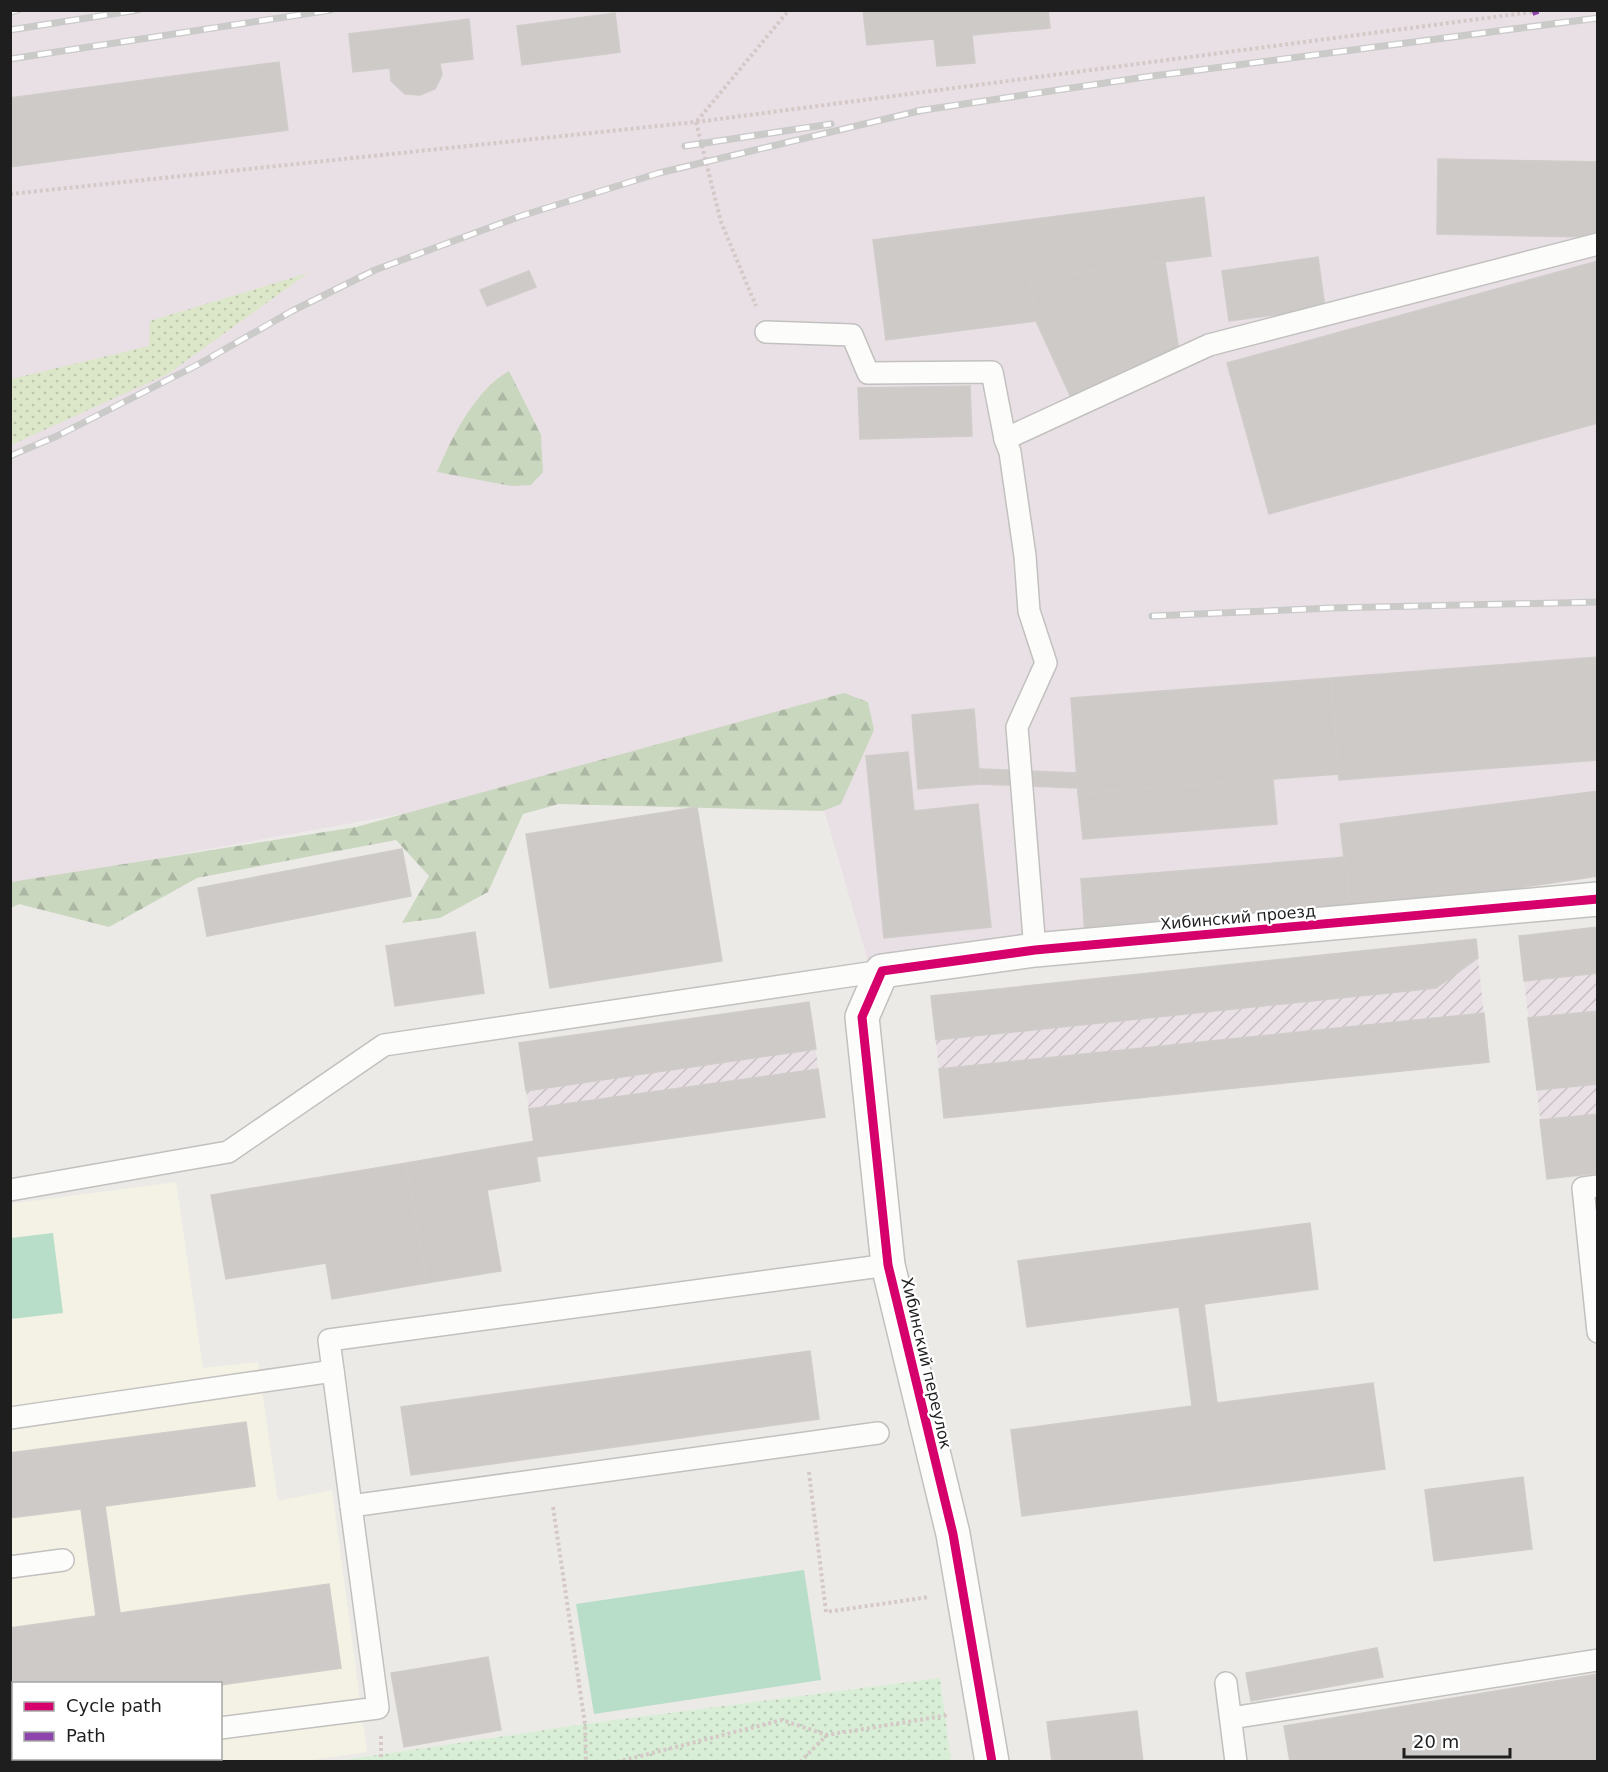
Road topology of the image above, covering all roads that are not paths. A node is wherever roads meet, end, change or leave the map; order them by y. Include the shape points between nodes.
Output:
1 (1598, 244) edge
2 (766, 332) road end
3 (1005, 439) junction
4 (1598, 899) edge
5 (1035, 950) junction
6 (882, 971) junction
7 (1598, 1186) edge
8 (10, 1190) edge
9 (888, 1265) junction
10 (1598, 1332) edge
11 (333, 1371) junction
12 (10, 1418) edge
13 (878, 1433) dead end
14 (351, 1506) junction
15 (63, 1560) dead end
16 (10, 1567) edge
17 (1598, 1660) edge
18 (1226, 1683) dead end
19 (1231, 1718) junction
20 (222, 1728) edge
21 (993, 1761) edge
22 (1236, 1761) edge

1 - 3 lane via 1209,345
2 - 3 lane via 852,335 868,373 992,372
3 - 5 lane via 1018,506 1029,611 1046,663 1017,727
4 - 5 street, Хибинский проезд
5 - 6 street, Хибинский проезд
6 - 8 lane via 384,1045 228,1152
6 - 9 street, Хибинский переулок via 862,1017
7 - 10 lane via 1583,1188
9 - 11 lane via 329,1340
9 - 21 street, Хибинский переулок via 953,1534
11 - 12 lane
11 - 14 lane
13 - 14 lane
14 - 20 lane via 378,1708
15 - 16 lane
17 - 19 lane
18 - 19 lane
19 - 22 lane

